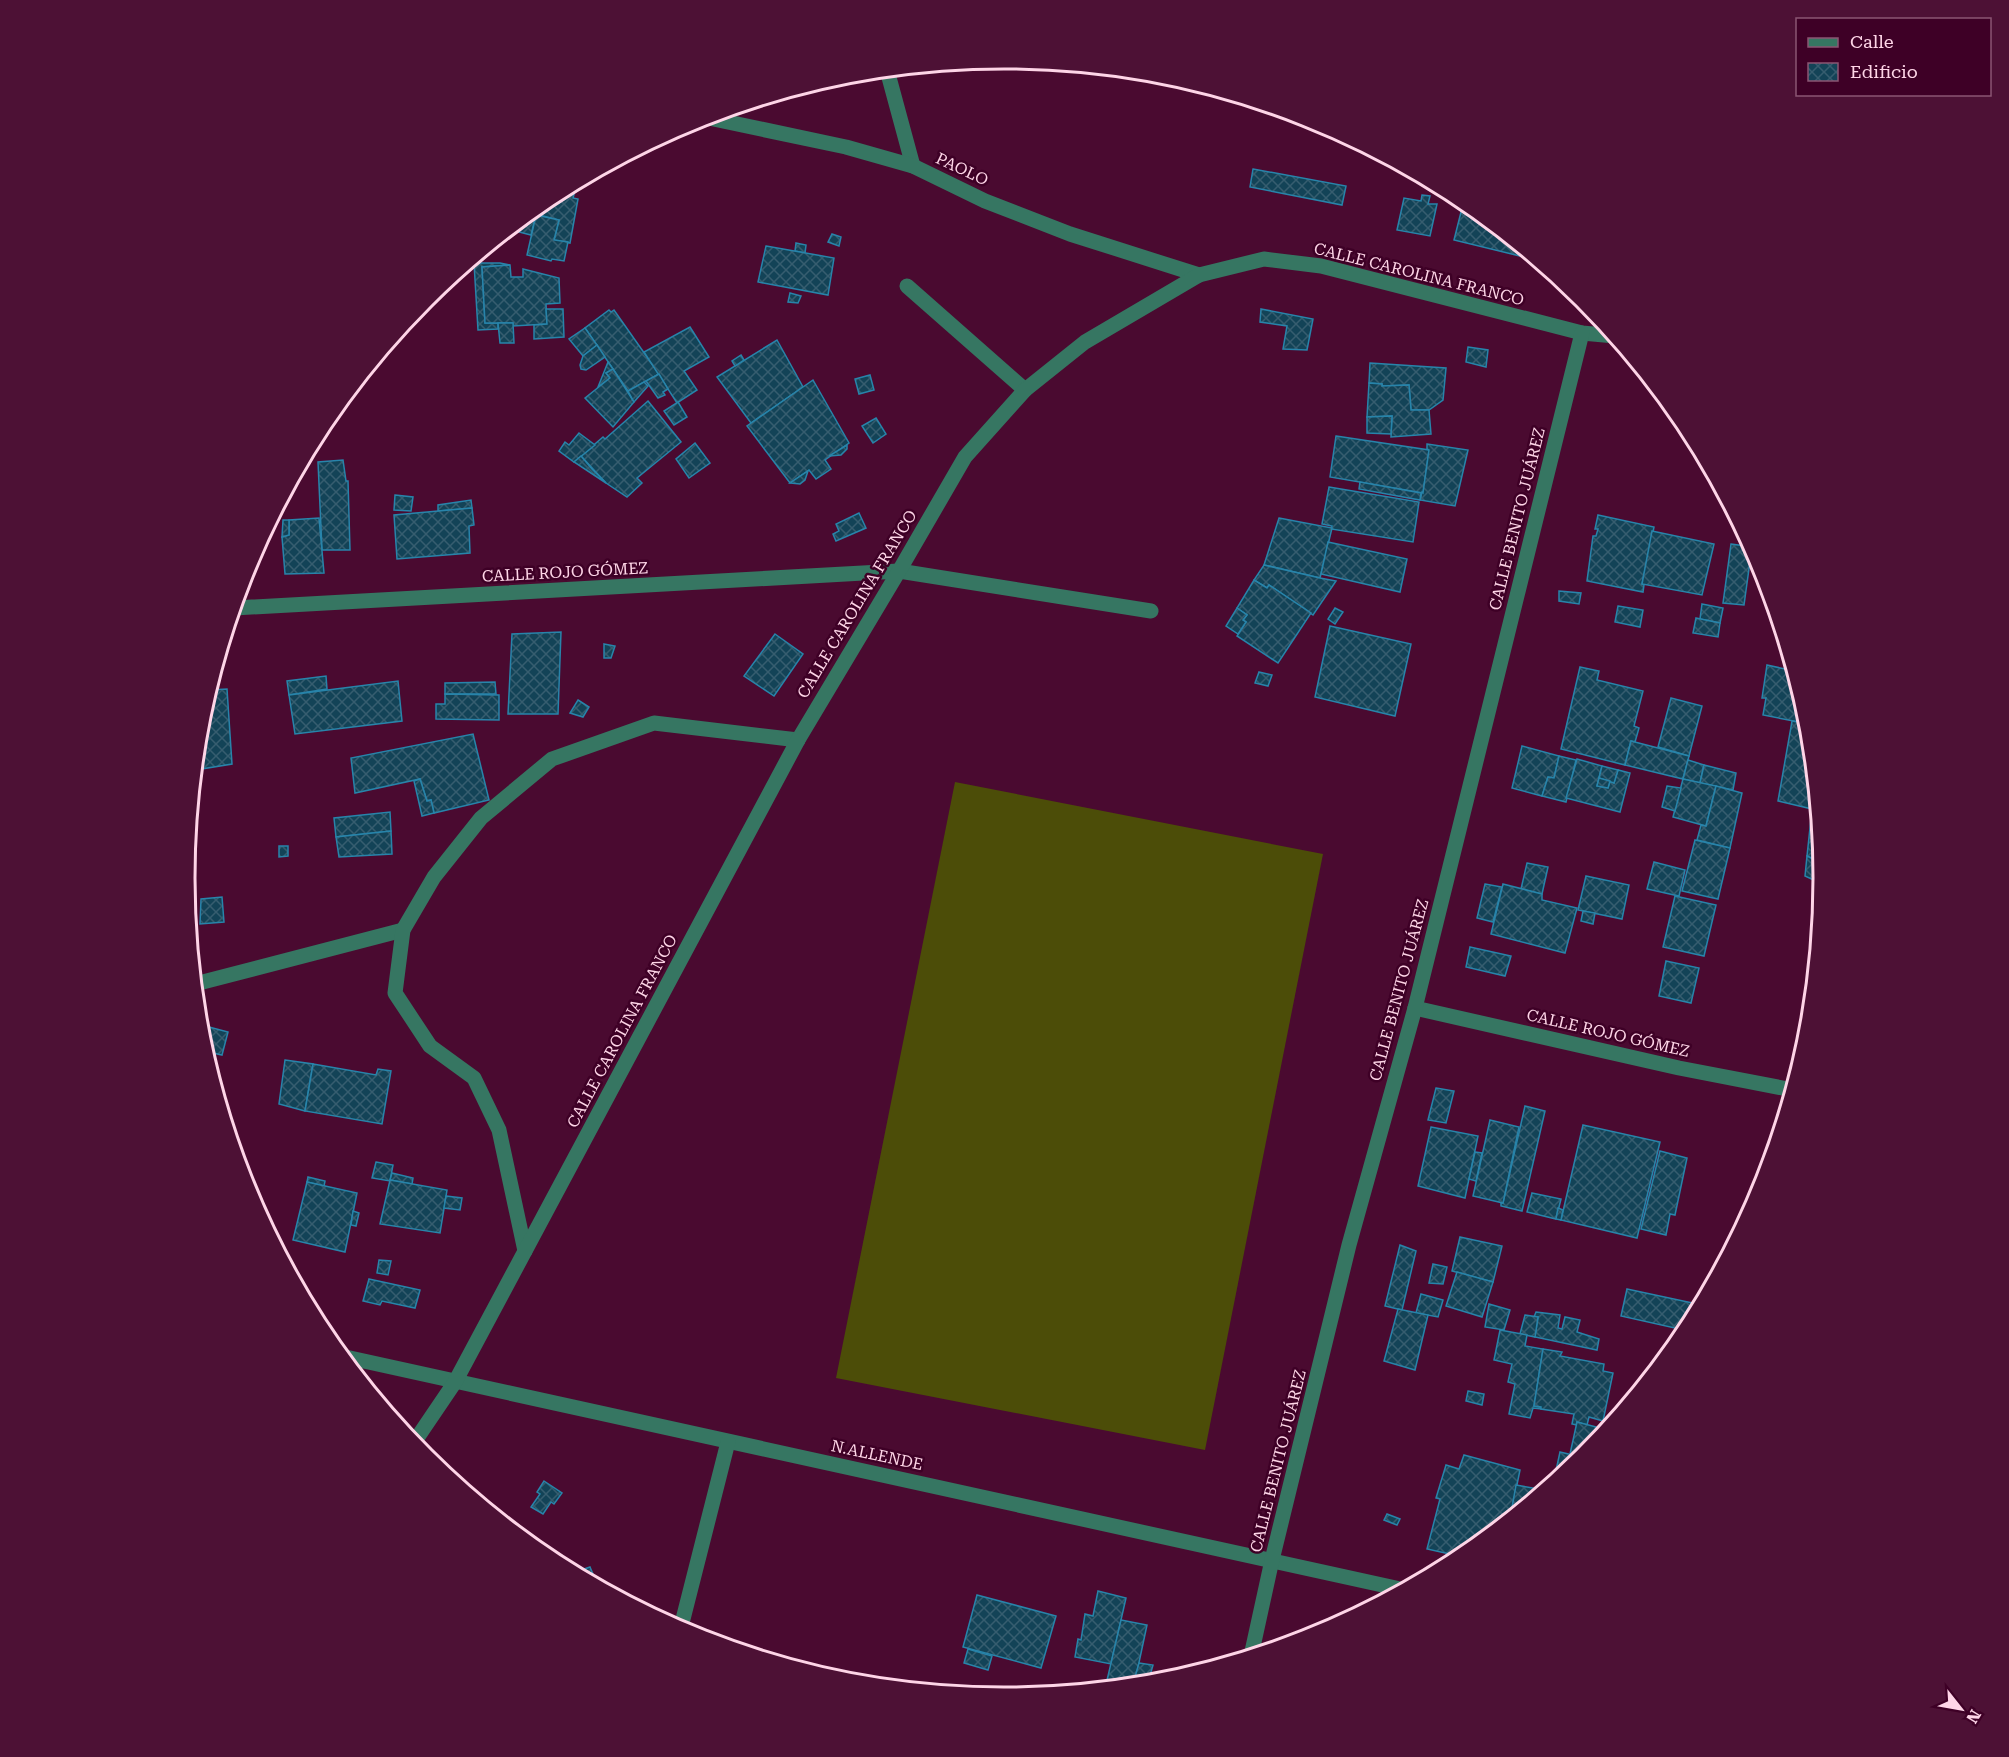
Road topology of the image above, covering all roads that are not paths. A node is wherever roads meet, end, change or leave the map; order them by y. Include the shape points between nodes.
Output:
1 (889, 78) edge
2 (722, 121) edge
3 (914, 166) junction
4 (1199, 274) junction
5 (907, 286) dead end
6 (1582, 333) junction
7 (1604, 335) edge
8 (1025, 390) junction
9 (899, 571) junction
10 (242, 608) edge
11 (1151, 611) dead end
12 (798, 740) junction
13 (403, 930) junction
14 (202, 982) edge
15 (1415, 1008) junction
16 (1786, 1088) edge
17 (525, 1251) junction
18 (353, 1359) edge
19 (455, 1382) junction
20 (418, 1436) edge
21 (728, 1442) junction
22 (1272, 1560) junction
23 (1395, 1588) edge
24 (683, 1621) edge
25 (1253, 1649) edge

1 - 3 street
2 - 3 street, PAOLO
3 - 4 street, PAOLO via 985,201 1070,234
4 - 6 street, CALLE CAROLINA FRANCO via 1264,259 1321,266
4 - 8 street, CALLE CAROLINA FRANCO via 1085,342
5 - 8 street
6 - 7 street, CALLE CAROLINA FRANCO
6 - 15 street, CALLE BENITO JUÁREZ
8 - 9 street, CALLE CAROLINA FRANCO via 965,457
9 - 10 street, CALLE ROJO GÓMEZ
9 - 11 street, CALLE ROJO GÓMEZ
9 - 12 street, CALLE CAROLINA FRANCO
12 - 13 street via 654,723 552,759 481,818 434,877
12 - 17 street, CALLE CAROLINA FRANCO
13 - 14 street
13 - 17 street via 396,993 430,1046 474,1078 499,1130
15 - 16 street, CALLE ROJO GÓMEZ via 1679,1068
15 - 22 street, CALLE BENITO JUÁREZ via 1349,1245
17 - 19 street, CALLE CAROLINA FRANCO
18 - 19 street, N.ALLENDE
19 - 20 street, CALLE CAROLINA FRANCO
19 - 21 street, N.ALLENDE
21 - 22 street, N.ALLENDE
21 - 24 street
22 - 23 street, N.ALLENDE
22 - 25 street, CALLE BENITO JUÁREZ

